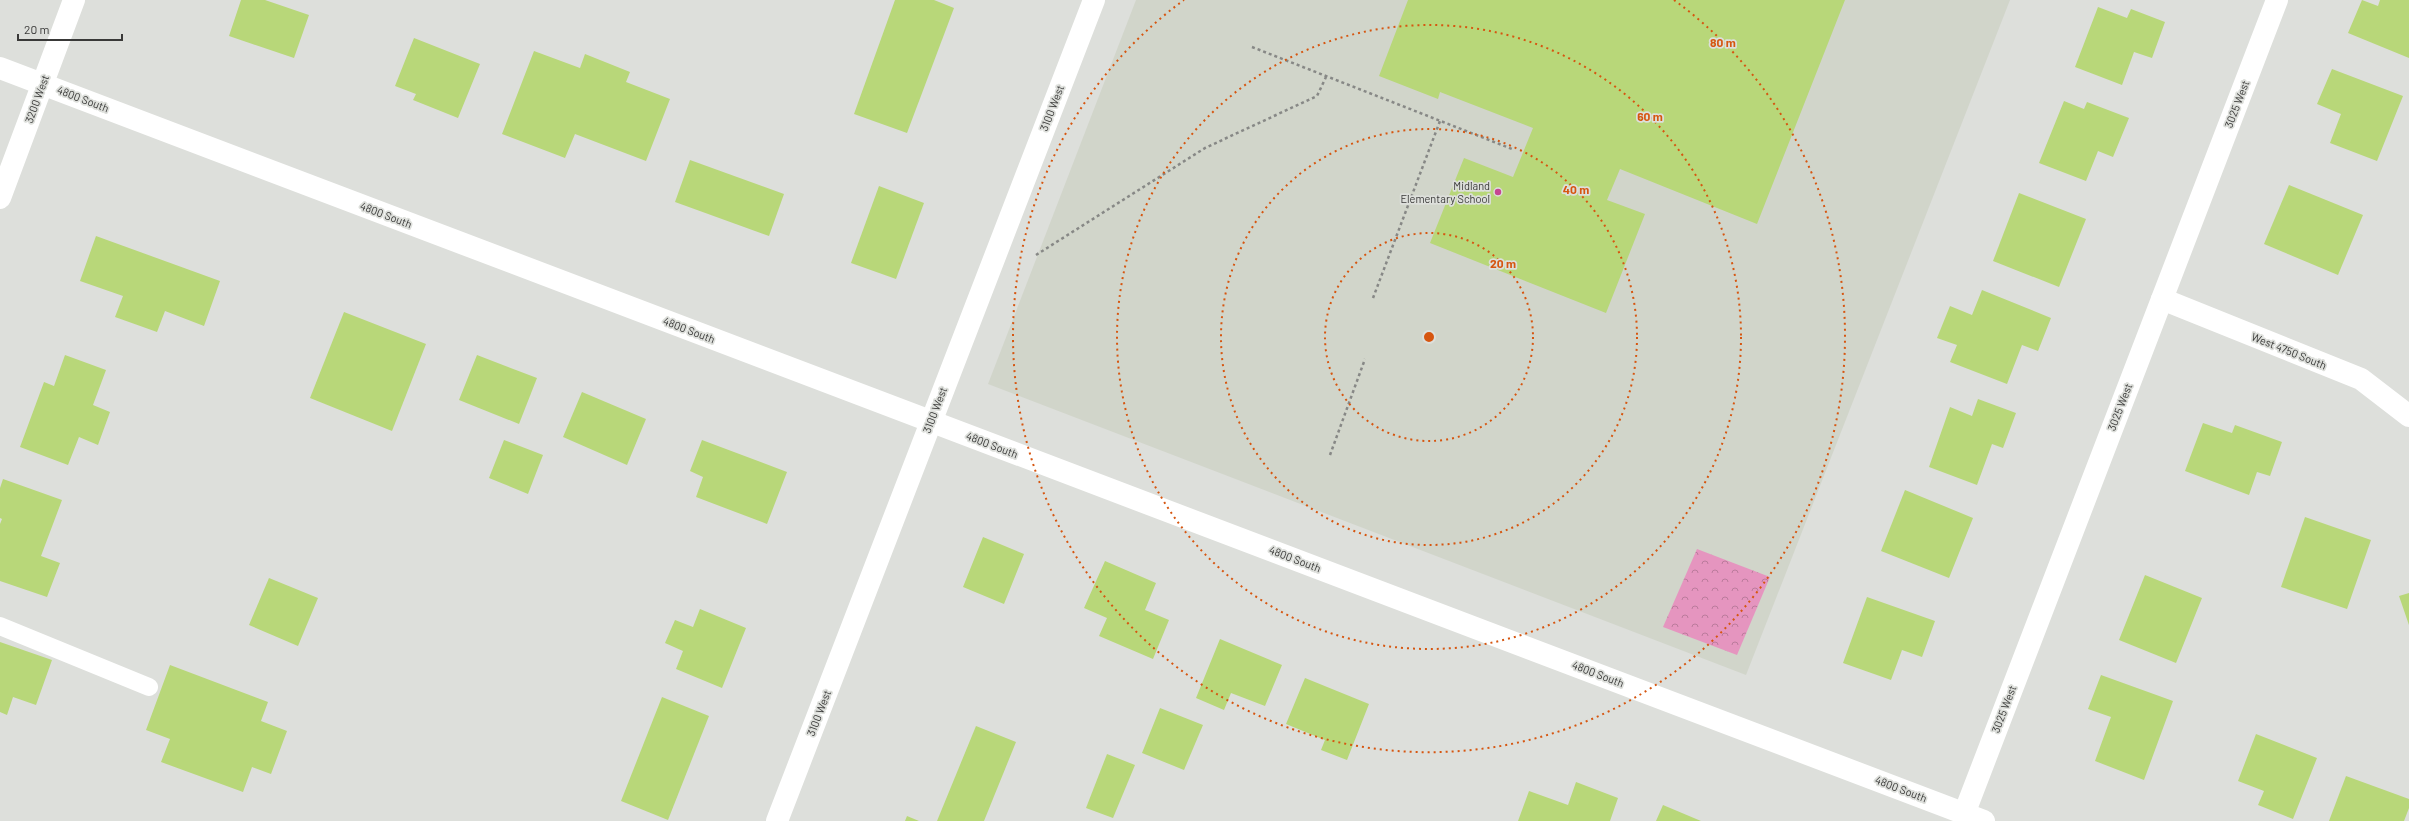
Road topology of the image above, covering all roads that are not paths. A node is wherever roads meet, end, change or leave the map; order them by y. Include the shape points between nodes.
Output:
1 (74, 0) edge
2 (1094, 0) edge
3 (2277, 0) edge
4 (0, 68) edge
5 (42, 84) junction
6 (0, 198) edge
7 (2162, 299) junction
8 (2409, 416) edge
9 (930, 422) junction
10 (0, 626) edge
11 (149, 687) dead end
12 (1974, 817) edge
13 (777, 821) edge

1 - 5 street, 3200 West
2 - 9 street, 3100 West
3 - 7 street, 3025 West
4 - 5 street, 4800 South
5 - 6 street, 3200 West
5 - 9 street, 4800 South
7 - 8 street, West 4750 South via 2361,380
7 - 12 street, 3025 West
9 - 12 street, 4800 South
9 - 13 street, 3100 West
10 - 11 lane

